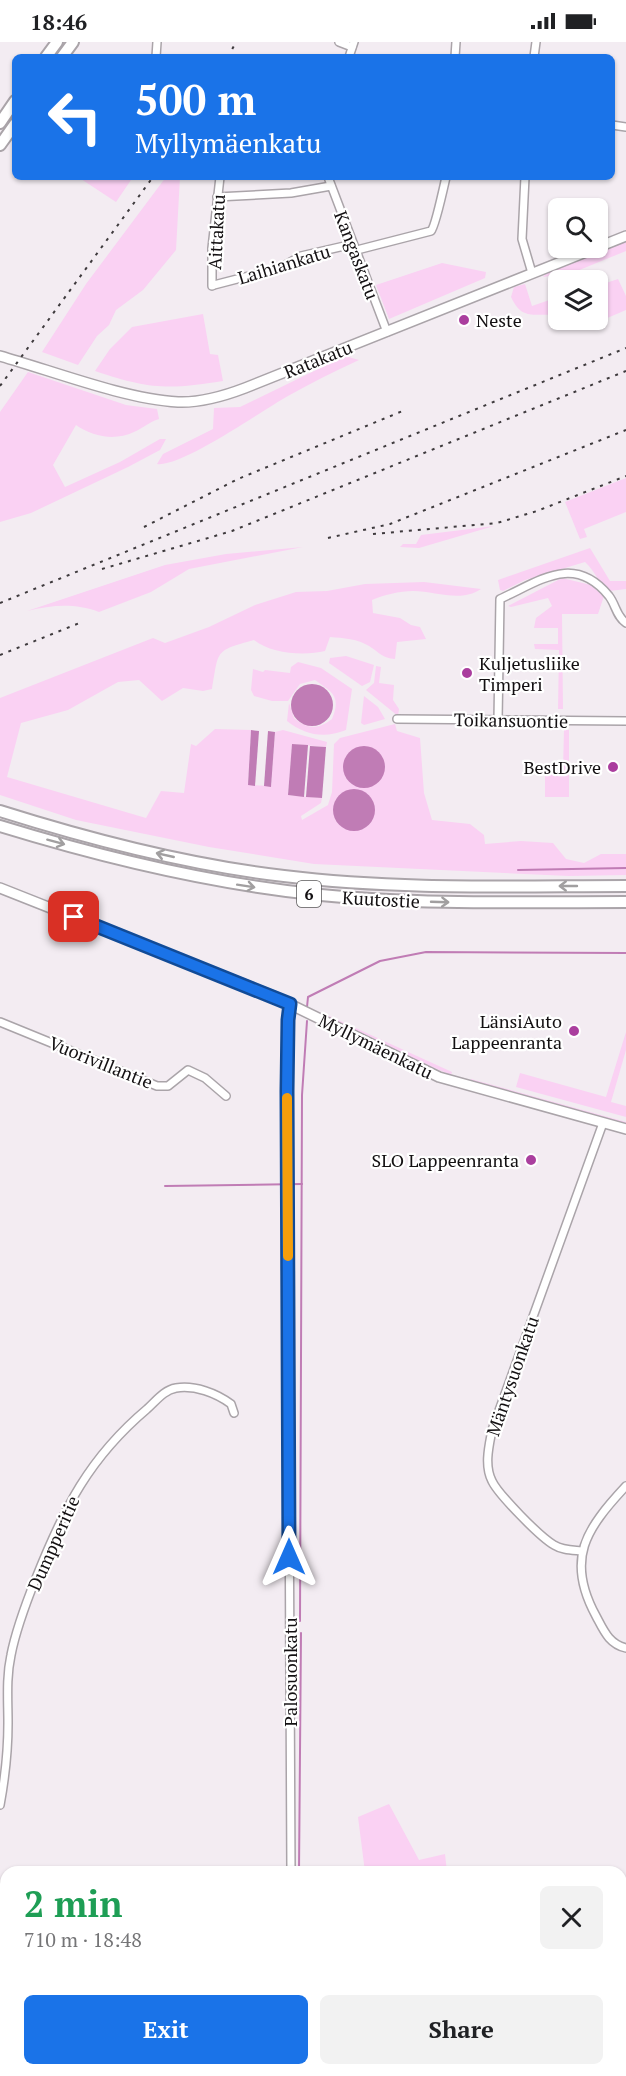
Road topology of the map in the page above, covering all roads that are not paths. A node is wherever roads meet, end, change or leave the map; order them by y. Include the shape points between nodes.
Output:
1 (339, 42) edge
2 (353, 44) edge
3 (12, 105) edge
4 (0, 123) edge
5 (12, 127) edge
6 (0, 145) edge
7 (220, 180) edge
8 (329, 180) edge
9 (445, 180) edge
10 (525, 180) edge
11 (331, 186) junction
12 (217, 197) junction
13 (626, 236) edge
14 (355, 247) junction
15 (532, 273) junction
16 (213, 285) joint
17 (387, 332) junction
18 (0, 356) edge
19 (626, 623) edge
20 (397, 719) dead end
21 (498, 720) junction
22 (626, 721) edge
23 (0, 811) edge
24 (0, 826) edge
25 (626, 886) edge
26 (0, 888) edge
27 (626, 902) edge
28 (290, 1004) junction
29 (0, 1022) edge
30 (226, 1096) dead end
31 (603, 1123) junction
32 (626, 1130) edge
33 (234, 1413) dead end
34 (626, 1486) edge
35 (581, 1551) junction
36 (626, 1648) edge
37 (0, 1805) edge
38 (291, 1866) edge

1 - 2 street
3 - 4 main road
5 - 6 main road
7 - 12 street, Aittakatu
8 - 11 street, Kangaskatu
9 - 14 street, Laihiankatu via 431,231
10 - 15 street via 522,239
11 - 12 street via 291,193
11 - 14 street, Kangaskatu
12 - 16 street, Aittakatu
13 - 15 main road, Ratakatu
14 - 16 street, Laihiankatu via 301,256 280,268
14 - 17 street, Kangaskatu
15 - 17 main road, Ratakatu
17 - 18 main road, Ratakatu via 245,388 201,401 155,399
19 - 21 street via 609,597 587,576 561,572 500,600
20 - 21 street, Toikansuontie
21 - 22 street, Toikansuontie
25 -> 23 main road, Kuutostie / 6 via 397,885 284,876 166,855
24 -> 27 main road, Kuutostie / 6 via 168,871 245,886 321,895 456,902
26 - 28 main road, Myllymäenkatu
28 - 31 main road, Myllymäenkatu via 439,1077
28 - 38 street, Palosuonkatu via 287,1091
29 - 30 street, Vuorivillantie via 157,1086 168,1086 188,1070
31 - 32 main road, Myllymäenkatu
31 - 35 street, Mäntysuonkatu via 492,1430 487,1454 492,1480 512,1506 553,1544
33 - 37 street, Dumpperitie via 223,1398 201,1389 174,1388 118,1433 79,1486 43,1560 11,1654 7,1755
34 - 35 street via 598,1516
35 - 36 street via 582,1583 588,1600 611,1642

